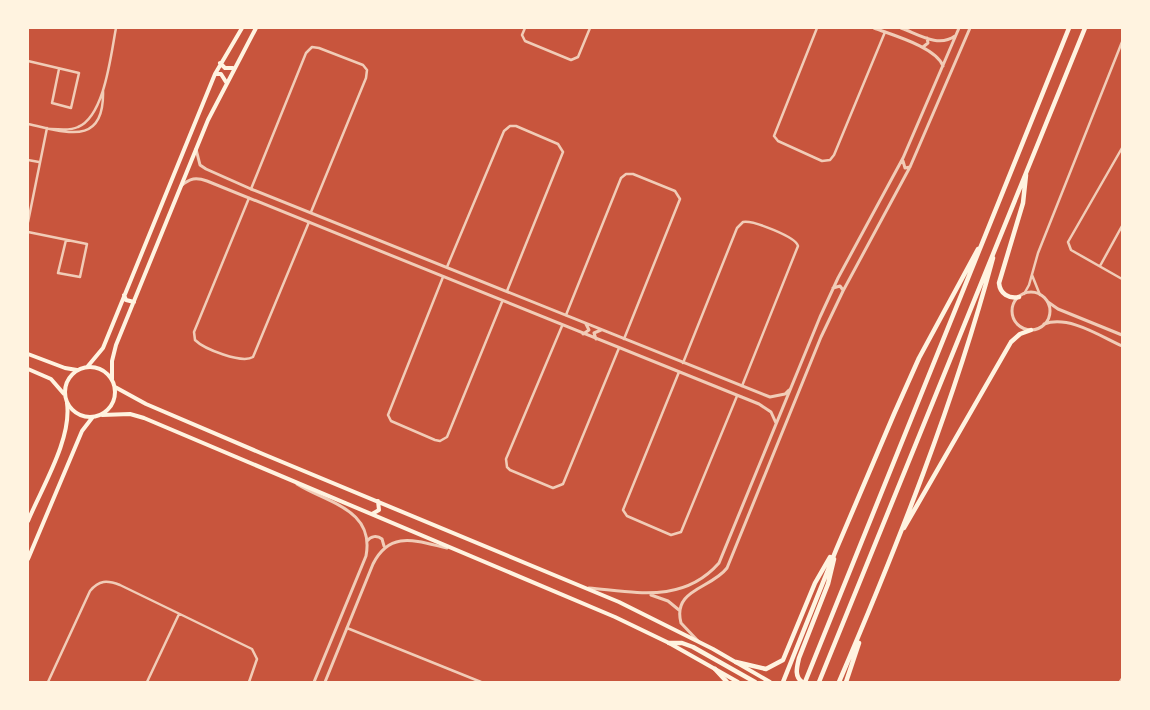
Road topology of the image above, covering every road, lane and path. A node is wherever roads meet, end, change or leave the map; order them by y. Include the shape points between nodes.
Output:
1 (116, 28) edge
2 (242, 28) edge
3 (256, 28) edge
4 (525, 28) edge
5 (590, 28) edge
6 (817, 28) edge
7 (874, 28) edge
8 (901, 28) edge
9 (958, 28) edge
10 (970, 28) edge
11 (1069, 28) edge
12 (1085, 28) edge
13 (885, 32) junction
14 (955, 36) junction
15 (927, 38) junction
16 (1122, 42) edge
17 (922, 48) junction
18 (28, 61) edge
19 (220, 63) junction
20 (942, 66) junction
21 (233, 68) junction
22 (60, 69) junction
23 (215, 74) junction
24 (226, 82) junction
25 (103, 87) junction
26 (28, 124) edge
27 (47, 128) junction
28 (51, 129) junction
29 (196, 148) junction
30 (1122, 148) edge
31 (904, 158) junction
32 (28, 160) edge
33 (39, 162) junction
34 (910, 167) junction
35 (1026, 170) junction
36 (212, 172) junction
37 (207, 181) junction
38 (181, 187) junction
39 (252, 188) junction
40 (888, 189) junction
41 (897, 194) junction
42 (249, 198) junction
43 (310, 212) junction
44 (28, 222) edge
45 (309, 222) junction
46 (344, 226) junction
47 (1122, 226) edge
48 (357, 231) junction
49 (28, 232) edge
50 (987, 232) junction
51 (340, 234) junction
52 (999, 237) junction
53 (66, 240) junction
54 (354, 240) junction
55 (1100, 266) junction
56 (447, 267) junction
57 (1032, 273) junction
58 (443, 277) junction
59 (1122, 279) edge
60 (833, 288) junction
61 (843, 291) junction
62 (507, 292) junction
63 (124, 295) junction
64 (1021, 295) junction
65 (1040, 295) junction
66 (134, 302) junction
67 (502, 302) junction
68 (1047, 302) junction
69 (566, 315) junction
70 (586, 323) junction
71 (1044, 324) junction
72 (562, 326) junction
73 (601, 330) junction
74 (1031, 330) junction
75 (582, 334) junction
76 (1122, 335) edge
77 (624, 339) junction
78 (597, 340) junction
79 (1122, 346) edge
80 (619, 348) junction
81 (28, 354) edge
82 (683, 363) junction
83 (88, 366) junction
84 (28, 369) edge
85 (77, 370) junction
86 (679, 372) junction
87 (112, 379) junction
88 (742, 386) junction
89 (115, 387) junction
90 (791, 388) junction
91 (65, 395) junction
92 (737, 395) junction
93 (763, 395) junction
94 (67, 403) junction
95 (759, 404) junction
96 (102, 415) junction
97 (92, 418) junction
98 (776, 423) junction
99 (292, 481) junction
100 (378, 501) junction
101 (369, 515) junction
102 (28, 521) edge
103 (735, 525) junction
104 (743, 531) junction
105 (897, 540) junction
106 (367, 541) junction
107 (384, 547) junction
108 (455, 550) junction
109 (836, 550) junction
110 (28, 559) edge
111 (586, 588) junction
112 (650, 594) junction
113 (679, 610) junction
114 (869, 611) junction
115 (179, 614) junction
116 (347, 628) junction
117 (698, 642) junction
118 (669, 643) junction
119 (736, 662) junction
120 (715, 669) junction
121 (1122, 679) edge
122 (48, 682) edge
123 (147, 682) edge
124 (248, 682) edge
125 (314, 682) edge
126 (324, 682) edge
127 (481, 682) edge
128 (727, 682) edge
129 (738, 682) edge
130 (755, 682) edge
131 (770, 682) edge
132 (783, 682) edge
133 (804, 682) edge
134 (819, 682) edge
135 (838, 682) edge
136 (846, 682) edge
137 (1120, 682) edge

1 - 25 street
2 - 19 main road
3 - 21 main road
4 - 5 street via 522,36 525,41 572,60 578,57
6 - 13 street via 774,136 778,141 822,161 830,160 834,155
7 - 13 street
8 - 15 street
9 - 14 street
10 - 34 street
11 - 50 highway
12 - 35 highway
13 - 17 street
14 - 15 street via 944,42
14 - 20 street
15 - 17 street via 927,45
16 - 57 street
17 - 20 street via 937,56
18 - 22 street
19 - 21 main road via 225,68
19 - 23 main road
20 - 31 street
21 - 24 main road
22 - 22 street via 79,73 71,108 52,104
23 - 24 main road via 221,74
23 - 63 main road
24 - 29 main road
25 - 28 street via 89,121 72,129
25 - 28 street via 101,109 89,128 69,134
26 - 27 street
27 - 28 street
27 - 33 street
29 - 36 street via 200,165
29 - 38 main road
30 - 55 street via 1068,242 1071,250
31 - 34 street via 903,166
31 - 40 street
32 - 33 street
33 - 44 street
34 - 41 street
35 - 52 highway
35 - 64 highway via 1023,203 999,283 1003,293 1011,297
36 - 37 street
36 - 39 street
37 - 38 street via 196,178
37 - 42 street
38 - 66 main road
39 - 43 street
39 - 43 street via 306,53 312,47 319,48 363,65 367,70 366,78
40 - 41 street
40 - 60 street
41 - 61 street
42 - 45 street
42 - 45 street via 194,332 202,346 242,361 253,357
43 - 46 street
45 - 51 street
46 - 48 street
46 - 51 street
47 - 55 street
48 - 54 street via 352,235
48 - 56 street
49 - 53 street
50 - 109 highway via 919,358
50 - 133 highway
51 - 54 street
52 - 105 highway via 964,359
52 - 134 highway
53 - 53 street via 86,244 80,277 58,273
54 - 58 street
55 - 59 street
56 - 62 street
56 - 62 street via 504,131 516,126 558,144 563,152
57 - 64 street
57 - 65 street
58 - 67 street
58 - 67 street via 388,416 390,421 435,440 447,437
60 - 61 street via 840,286
60 - 90 street
61 - 104 street via 821,337
62 - 69 street
63 - 66 main road via 126,300
63 - 83 main road via 102,348
64 - 65 street via 1031,292
64 - 74 street via 1013,308 1014,317 1019,325
65 - 68 street
66 - 87 main road via 115,350
67 - 72 street
68 - 71 street via 1049,314
68 - 76 street
69 - 70 street
69 - 77 street via 621,178 633,174 675,191 680,199
70 - 73 street
70 - 75 street via 589,330
71 - 74 street
71 - 79 street via 1066,322
72 - 75 street
72 - 80 street via 506,459 510,470 553,488 563,484
73 - 77 street
73 - 78 street via 594,333
74 - 105 highway via 1011,342
75 - 78 street
77 - 82 street
78 - 80 street
80 - 86 street
81 - 85 main road
82 - 88 street
82 - 88 street via 737,228 743,222 751,222 792,238 798,246
83 - 85 main road
83 - 87 main road via 106,372
84 - 91 main road via 51,379
85 - 91 main road via 67,381
86 - 92 street
86 - 92 street via 623,510 627,516 671,535 681,532
87 - 89 main road
88 - 93 street
89 - 96 main road via 113,403
89 - 100 main road via 146,404
90 - 93 street via 776,398
90 - 98 street
91 - 94 main road
92 - 95 street
93 - 95 street via 764,401
94 - 97 main road via 77,414
94 - 102 main road via 68,420 64,436
95 - 98 street via 771,412
96 - 97 main road
96 - 99 main road via 130,414 144,418
97 - 110 main road via 82,431
98 - 103 street
99 - 101 main road
99 - 106 street via 349,510 361,525
100 - 101 main road via 379,510
100 - 111 main road
101 - 108 main road
103 - 104 street via 737,533
103 - 112 street via 719,563 712,571 669,592
104 - 113 street via 722,574 688,594
105 - 114 highway
106 - 107 street via 377,536 382,539
106 - 125 street via 366,556
107 - 108 street via 409,540
107 - 116 street via 372,564
108 - 118 main road
109 - 119 highway via 816,583 783,660 766,669
109 - 132 highway
109 - 133 highway via 828,584 796,670 798,680
111 - 112 street
111 - 117 main road
112 - 113 street via 668,601
113 - 117 street via 681,623
114 - 135 highway
114 - 136 highway
115 - 122 street via 114,582 100,582 90,591
115 - 123 street
115 - 124 street via 252,649 256,659
116 - 126 street
116 - 127 street
117 - 119 main road
118 - 120 main road
118 - 130 highway via 693,647
119 - 131 main road
120 - 128 highway
120 - 129 main road
121 - 137 street

